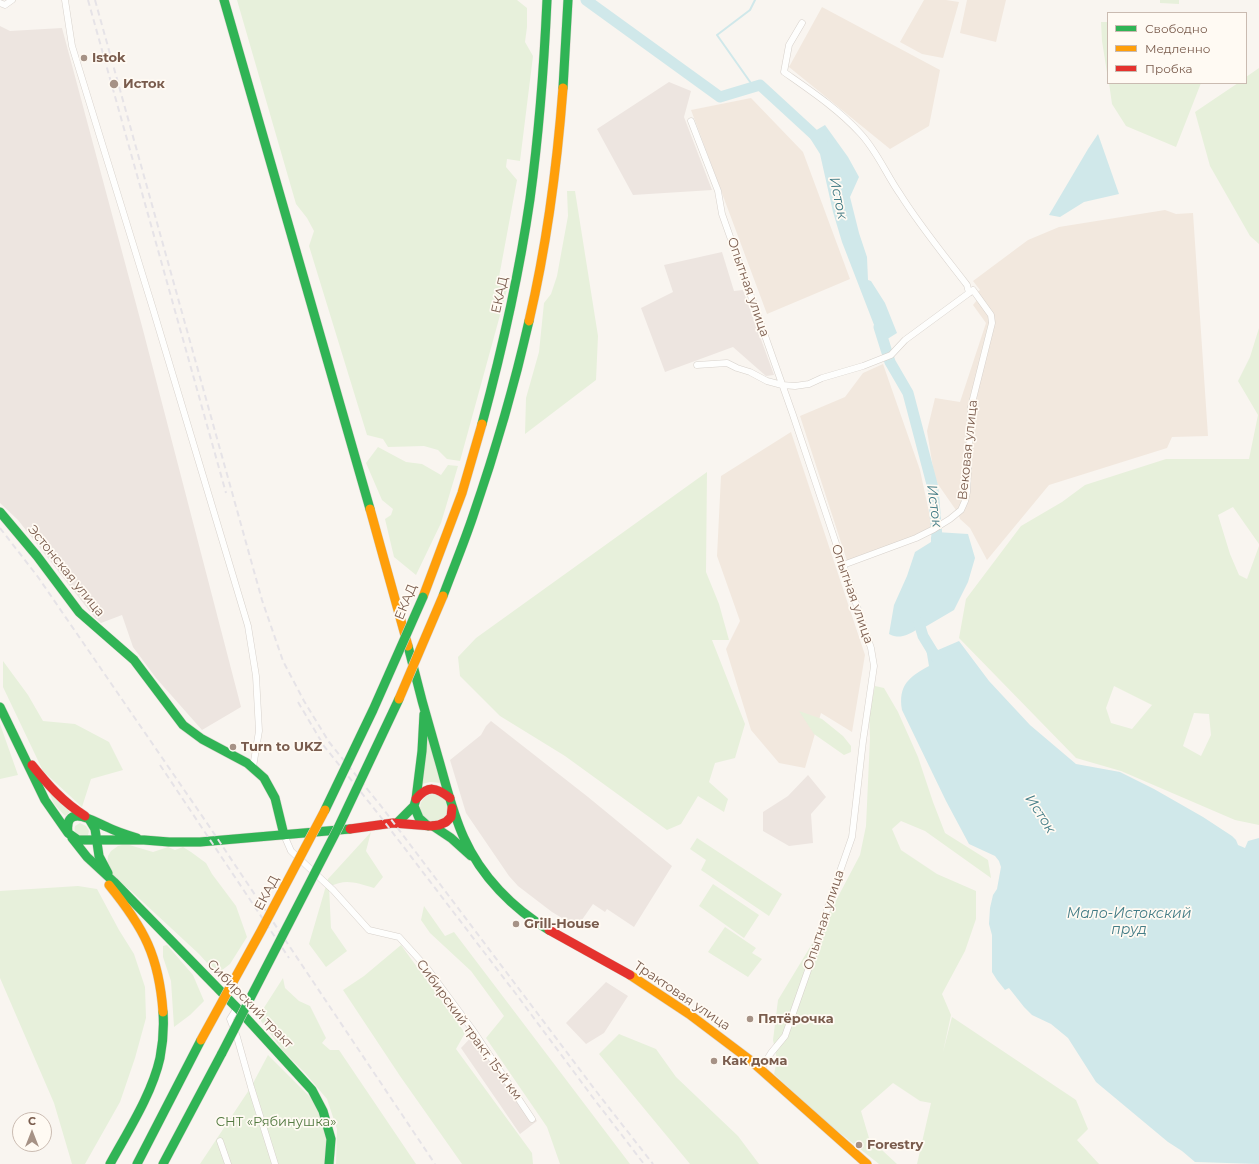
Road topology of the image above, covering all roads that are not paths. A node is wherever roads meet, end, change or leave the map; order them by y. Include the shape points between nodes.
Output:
1 (12, 0) edge
2 (65, 0) edge
3 (224, 0) edge
4 (547, 0) edge
5 (568, 0) edge
6 (3, 4) edge
7 (802, 23) dead end
8 (691, 121) dead end
9 (971, 292) junction
10 (697, 365) dead end
11 (782, 385) junction
12 (0, 512) edge
13 (843, 565) junction
14 (0, 707) edge
15 (424, 708) junction
16 (24, 755) junction
17 (253, 767) junction
18 (415, 802) junction
19 (451, 802) junction
20 (88, 818) junction
21 (397, 823) junction
22 (430, 826) junction
23 (95, 829) junction
24 (70, 835) junction
25 (284, 835) junction
26 (96, 839) junction
27 (87, 840) junction
28 (115, 840) junction
29 (144, 840) junction
30 (87, 857) junction
31 (477, 861) junction
32 (104, 864) junction
33 (114, 882) junction
34 (236, 1008) junction
35 (760, 1069) junction
36 (532, 1119) dead end
37 (220, 1141) dead end
38 (110, 1164) edge
39 (136, 1164) edge
40 (164, 1164) edge
41 (228, 1164) edge
42 (275, 1164) edge
43 (329, 1164) edge
44 (867, 1164) edge

1 - 6 street
2 - 17 street via 73,50 248,626 256,676 259,731
3 - 15 main road via 383,553
4 - 39 main road, ЕКАД, bridge via 541,116 533,183 502,348 464,485 423,597 338,784
5 - 40 main road, bridge via 560,140 546,234 512,388 469,529 416,662 351,803
7 - 9 street, Вековая улица via 789,44 784,72 842,114 862,134 905,202
8 - 11 street, Опытная улица via 718,192 722,214
9 - 11 street via 884,358 809,384
9 - 13 street, Вековая улица via 991,315 992,323 971,407 968,480 961,510 916,538
10 - 11 street via 727,363
11 - 13 street, Опытная улица
12 - 17 main road, Эстонская улица via 78,611 91,625 132,658 184,726
13 - 35 street, Опытная улица via 871,648 874,666 852,837 785,1036
14 - 16 main road, Сибирский тракт
15 - 18 main road via 422,751
15 - 19 main road
16 - 20 main road, Сибирский тракт via 56,795
16 - 24 main road, Сибирский тракт via 45,800
17 - 25 main road, Эстонская улица via 264,777 272,790
18 - 19 main road via 420,794 435,788 441,790
18 - 21 main road
18 - 22 main road via 418,818
19 - 22 main road via 451,817 447,822
19 - 31 main road via 464,838
20 - 23 main road, Сибирский тракт
20 - 24 main road via 78,816 70,819
20 - 29 main road
21 - 22 main road
21 - 25 main road
22 - 31 main road via 451,838
23 - 26 main road, Сибирский тракт
23 - 27 main road
24 - 27 main road via 78,840
24 - 30 main road, Сибирский тракт
25 - 29 main road via 200,842
25 - 36 street, Сибирский тракт, 15-й км via 291,850 333,890 369,930 399,937 427,968 472,1029
26 - 27 main road
26 - 28 main road
26 - 32 main road, Сибирский тракт via 99,856
28 - 29 main road
28 - 32 main road via 103,848
30 - 33 main road, Сибирский тракт
30 - 38 main road via 124,902 144,933 159,973 163,999 163,1043 158,1064 142,1105
31 - 35 main road, Трактовая улица via 498,889 522,912 669,1001
32 - 33 main road, Сибирский тракт
33 - 34 main road, Сибирский тракт
34 - 42 street via 230,1019
34 - 43 main road, Сибирский тракт via 312,1090 323,1112 331,1139
35 - 44 main road, Трактовая улица
37 - 41 street

